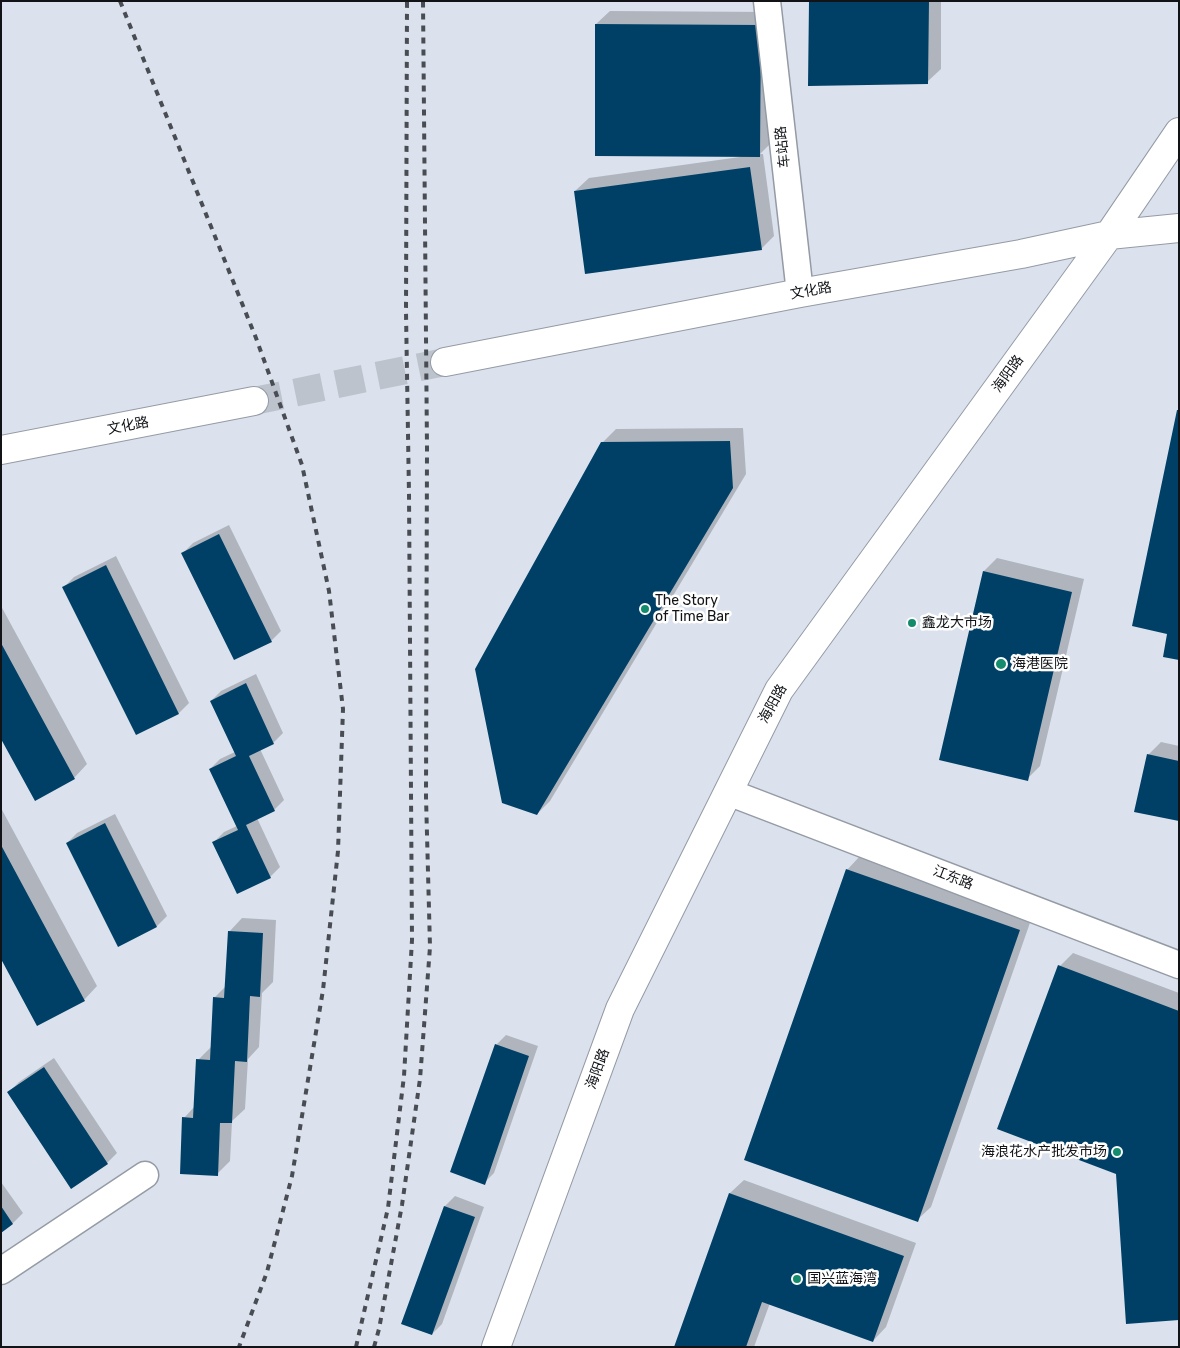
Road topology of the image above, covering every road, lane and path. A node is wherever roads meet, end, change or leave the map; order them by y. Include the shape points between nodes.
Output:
1 (767, 1) edge
2 (1179, 132) edge
3 (1179, 228) edge
4 (1109, 235) junction
5 (800, 293) junction
6 (445, 362) tunnel mouth
7 (254, 401) tunnel mouth
8 (1, 450) edge
9 (728, 792) junction
10 (1179, 965) edge
11 (145, 1175) dead end
12 (1, 1271) edge
13 (496, 1347) edge

1 - 5 street, 车站路
2 - 4 main road, 海阳路
3 - 4 main road, 文化路
4 - 5 main road, 文化路
4 - 9 main road, 海阳路 via 779,690
5 - 6 main road, 文化路
7 - 8 main road, 文化路
9 - 10 street, 江东路
9 - 13 main road, 海阳路 via 620,1009
11 - 12 street

